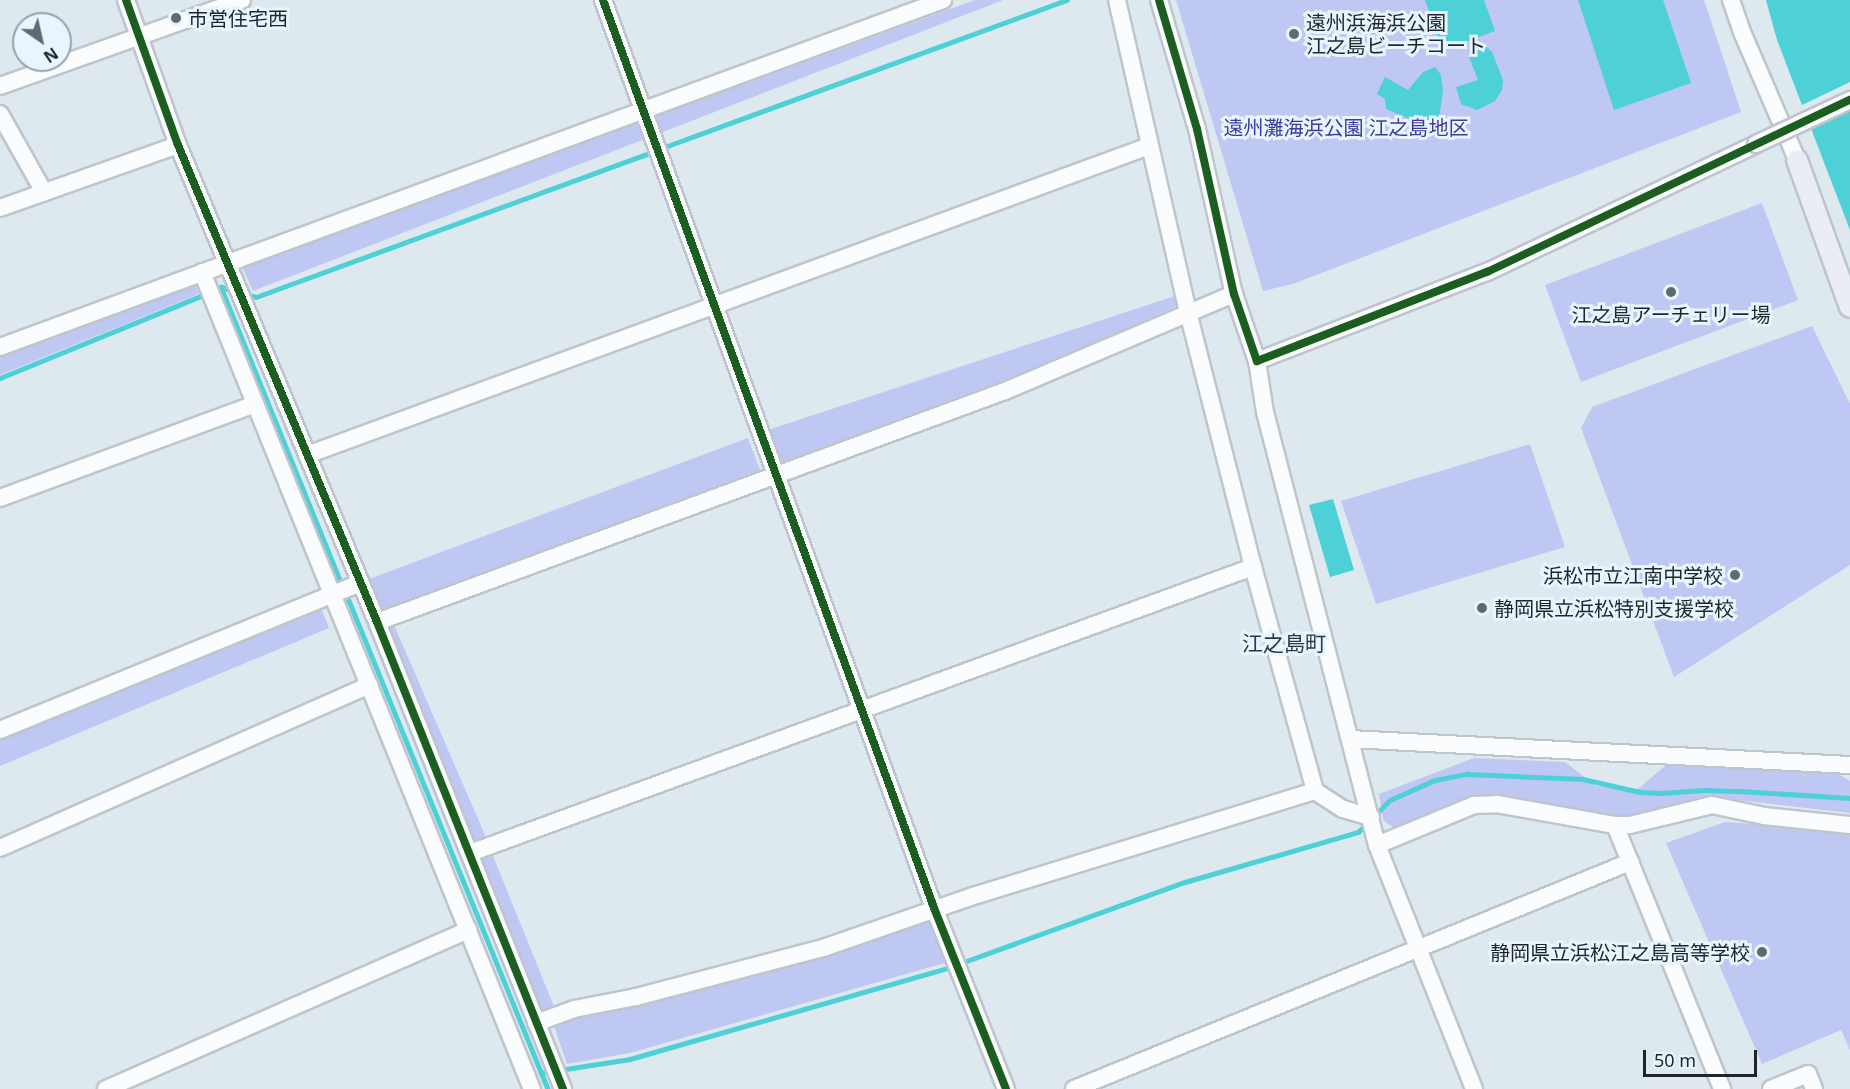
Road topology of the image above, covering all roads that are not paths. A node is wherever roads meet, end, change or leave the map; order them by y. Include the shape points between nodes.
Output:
1 (126, 0) edge
2 (242, 0) edge
3 (603, 0) edge
4 (943, 0) edge
5 (1117, 0) edge
6 (1159, 0) edge
7 (1731, 0) edge
8 (139, 36) junction
9 (0, 86) edge
10 (1850, 100) edge
11 (0, 114) edge
12 (645, 114) junction
13 (178, 145) junction
14 (1149, 146) junction
15 (1797, 160) joint
16 (44, 192) junction
17 (0, 208) edge
18 (227, 263) junction
19 (202, 272) junction
20 (1234, 294) junction
21 (713, 305) junction
22 (1850, 307) edge
23 (1188, 312) junction
24 (0, 347) edge
25 (1257, 361) junction
26 (255, 404) junction
27 (306, 455) junction
28 (775, 477) junction
29 (0, 498) edge
30 (1252, 567) junction
31 (360, 583) junction
32 (333, 594) junction
33 (377, 622) junction
34 (370, 685) junction
35 (863, 710) junction
36 (0, 730) edge
37 (1350, 739) junction
38 (1850, 765) edge
39 (1315, 791) junction
40 (1371, 817) junction
41 (1615, 825) junction
42 (1850, 825) edge
43 (1377, 845) junction
44 (0, 848) edge
45 (470, 853) junction
46 (1630, 862) junction
47 (934, 908) junction
48 (469, 930) junction
49 (1417, 949) junction
50 (536, 1023) junction
51 (106, 1089) edge
52 (532, 1089) edge
53 (563, 1089) edge
54 (1006, 1089) edge
55 (1074, 1089) edge
56 (1474, 1089) edge
57 (1722, 1089) edge
58 (1771, 1089) edge
59 (1814, 1089) edge

1 - 8 street
2 - 8 street
3 - 12 street
4 - 12 street
5 - 14 street
6 - 20 street via 1197,129
7 - 15 street
8 - 9 street
8 - 13 street
10 - 25 street, bridge via 1487,272
11 - 16 street
12 - 18 street
12 - 21 street
13 - 16 street
13 - 18 street
14 - 21 street
14 - 23 street
15 - 22 main road
16 - 17 street
18 - 19 street
18 - 27 street
19 - 24 street
19 - 26 street
20 - 23 street
20 - 25 street
21 - 27 street
21 - 28 street
23 - 28 street via 1005,391
23 - 30 street
25 - 37 street via 1265,412
26 - 29 street
26 - 32 street
27 - 31 street
28 - 33 street
28 - 35 street
30 - 35 street
30 - 39 street
31 - 32 street
31 - 33 street
32 - 34 street
32 - 36 street
33 - 45 street
34 - 44 street
34 - 48 street
35 - 45 street
35 - 47 street
37 - 38 street
37 - 40 street
39 - 40 street via 1343,809
39 - 47 street
40 - 43 street
41 - 42 street via 1712,806
41 - 43 street via 1497,804 1474,805
41 - 46 street
43 - 49 street
45 - 50 street
46 - 49 street
46 - 57 street
47 - 50 street via 826,947 636,997 573,1009
47 - 54 street
48 - 51 street
48 - 52 street
49 - 55 street
49 - 56 street
50 - 53 street
58 - 59 street via 1808,1074

